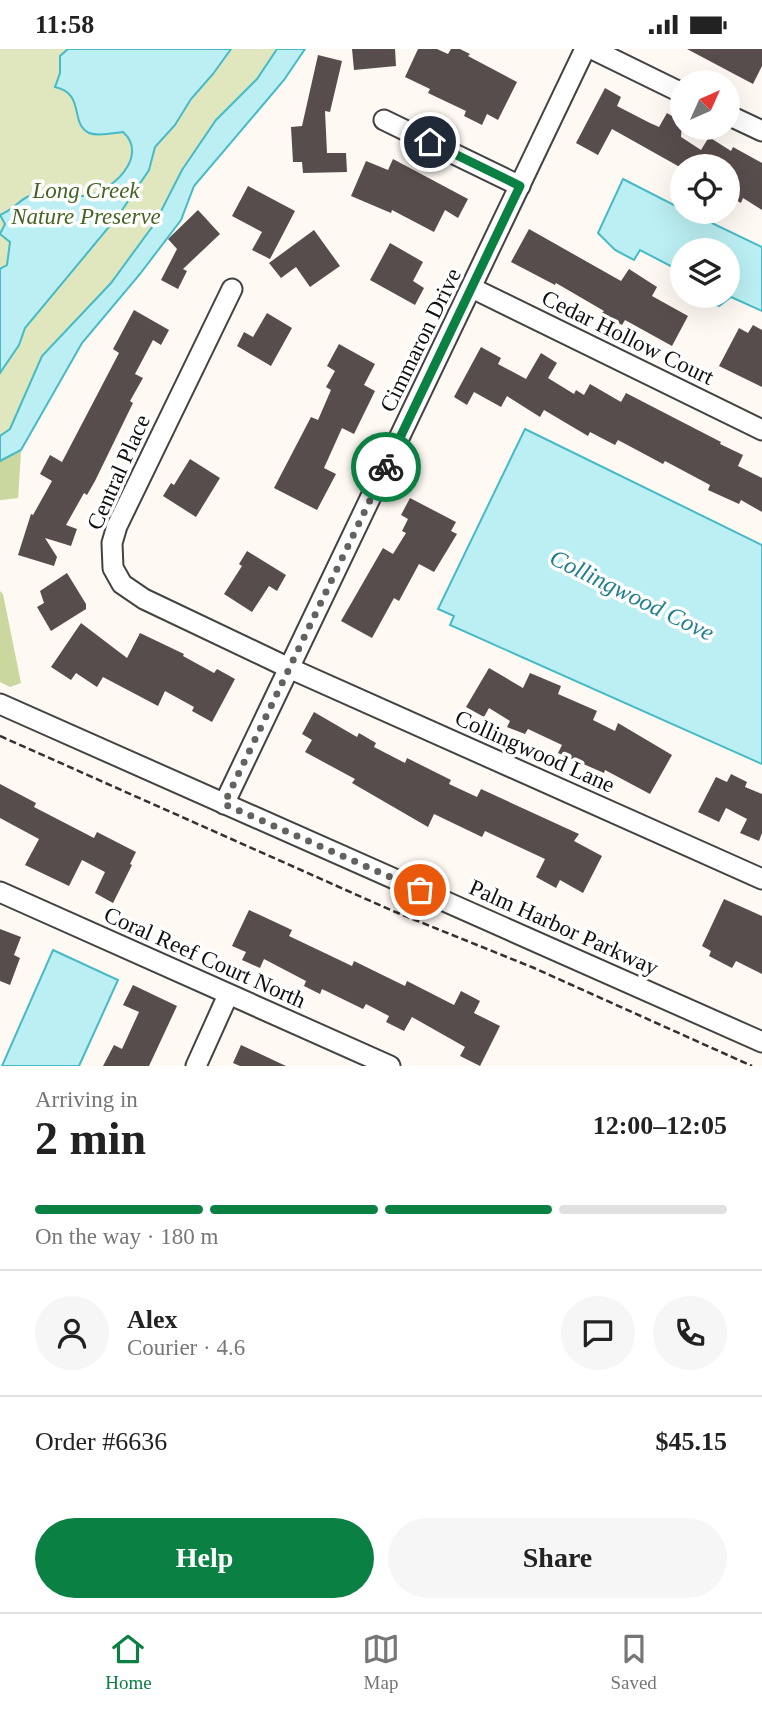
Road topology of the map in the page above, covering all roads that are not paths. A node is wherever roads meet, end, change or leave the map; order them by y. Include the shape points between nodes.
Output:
1 (585, 49) edge
2 (592, 49) edge
3 (670, 87) edge
4 (384, 120) dead end
5 (740, 121) edge
6 (762, 131) edge
7 (520, 186) junction
8 (472, 288) junction
9 (232, 289) dead end
10 (762, 430) edge
11 (289, 668) junction
12 (0, 704) edge
13 (224, 804) junction
14 (762, 879) edge
15 (0, 892) edge
16 (228, 995) junction
17 (762, 1042) edge
18 (196, 1066) edge
19 (390, 1066) edge

1 - 7 street, Cimmaron Drive
2 - 3 street
4 - 7 street
5 - 6 street
7 - 8 street, Cimmaron Drive
8 - 10 street, Cedar Hollow Court
8 - 11 street, Cimmaron Drive
9 - 11 street, Central Place via 122,514 111,560 122,584 136,594
11 - 13 street, Cimmaron Drive
11 - 14 street, Collingwood Lane
12 - 13 street, Palm Harbor Parkway
13 - 17 street, Palm Harbor Parkway
15 - 16 street, Coral Reef Court North
16 - 18 street
16 - 19 street, Coral Reef Court North

